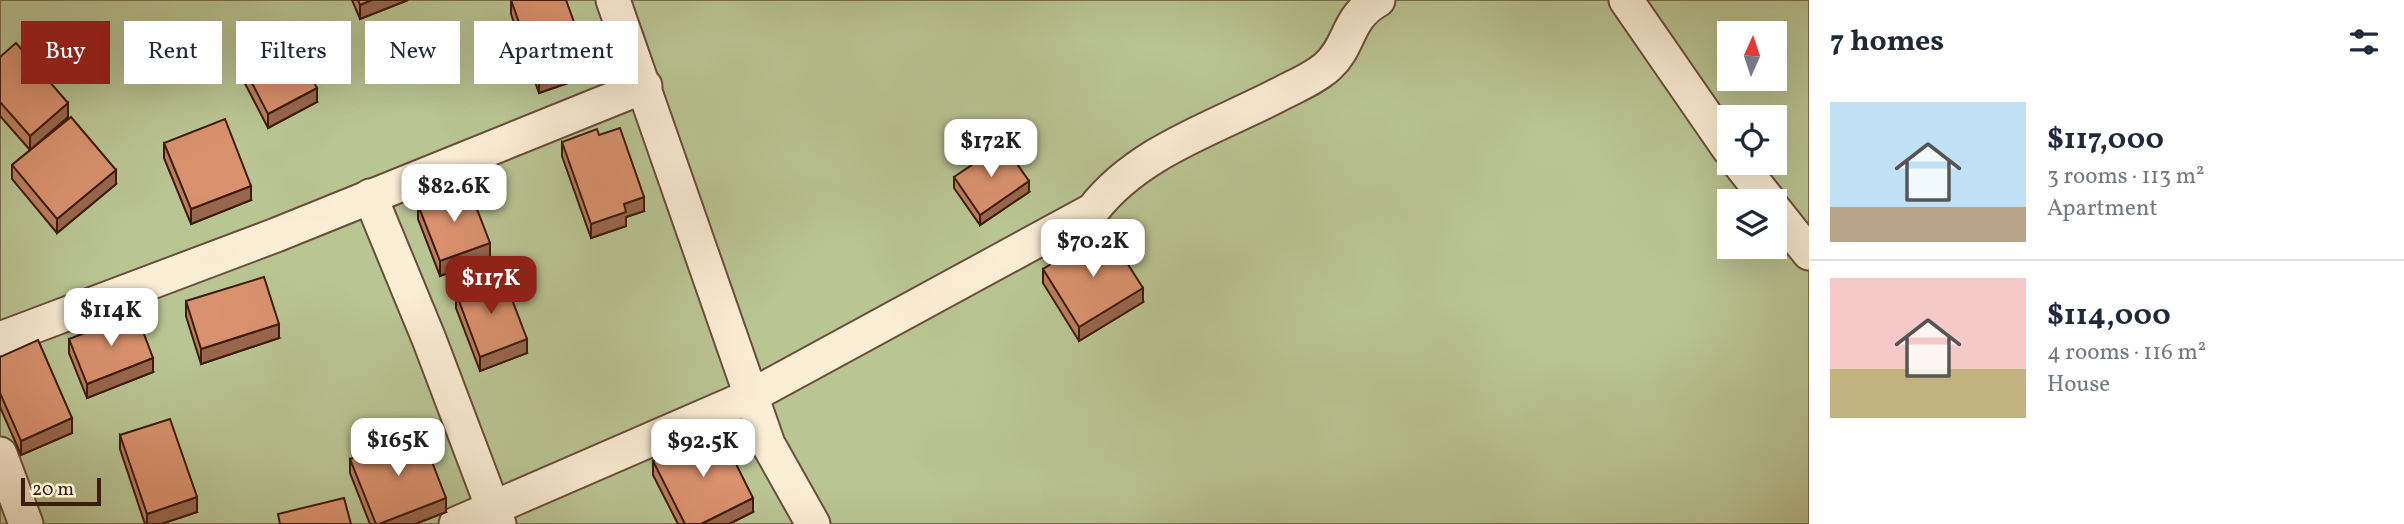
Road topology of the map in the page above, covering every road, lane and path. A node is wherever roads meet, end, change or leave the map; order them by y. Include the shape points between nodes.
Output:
1 (613, 0) edge
2 (1378, 0) edge
3 (1626, 0) edge
4 (645, 86) junction
5 (1717, 132) edge
6 (1748, 175) edge
7 (1760, 189) edge
8 (370, 196) junction
9 (1787, 225) edge
10 (1809, 253) edge
11 (0, 339) edge
12 (751, 396) junction
13 (0, 454) edge
14 (495, 516) edge
15 (26, 524) edge
16 (456, 524) edge
17 (813, 524) edge

1 - 4 street
2 - 12 street via 1357,15 1336,57 1318,73 1210,125 1119,183 1093,210
3 - 5 street
4 - 8 street
4 - 12 street
6 - 7 street
8 - 11 street
8 - 14 street
9 - 10 street
12 - 14 street
12 - 17 street via 768,444
13 - 15 street
14 - 16 street

